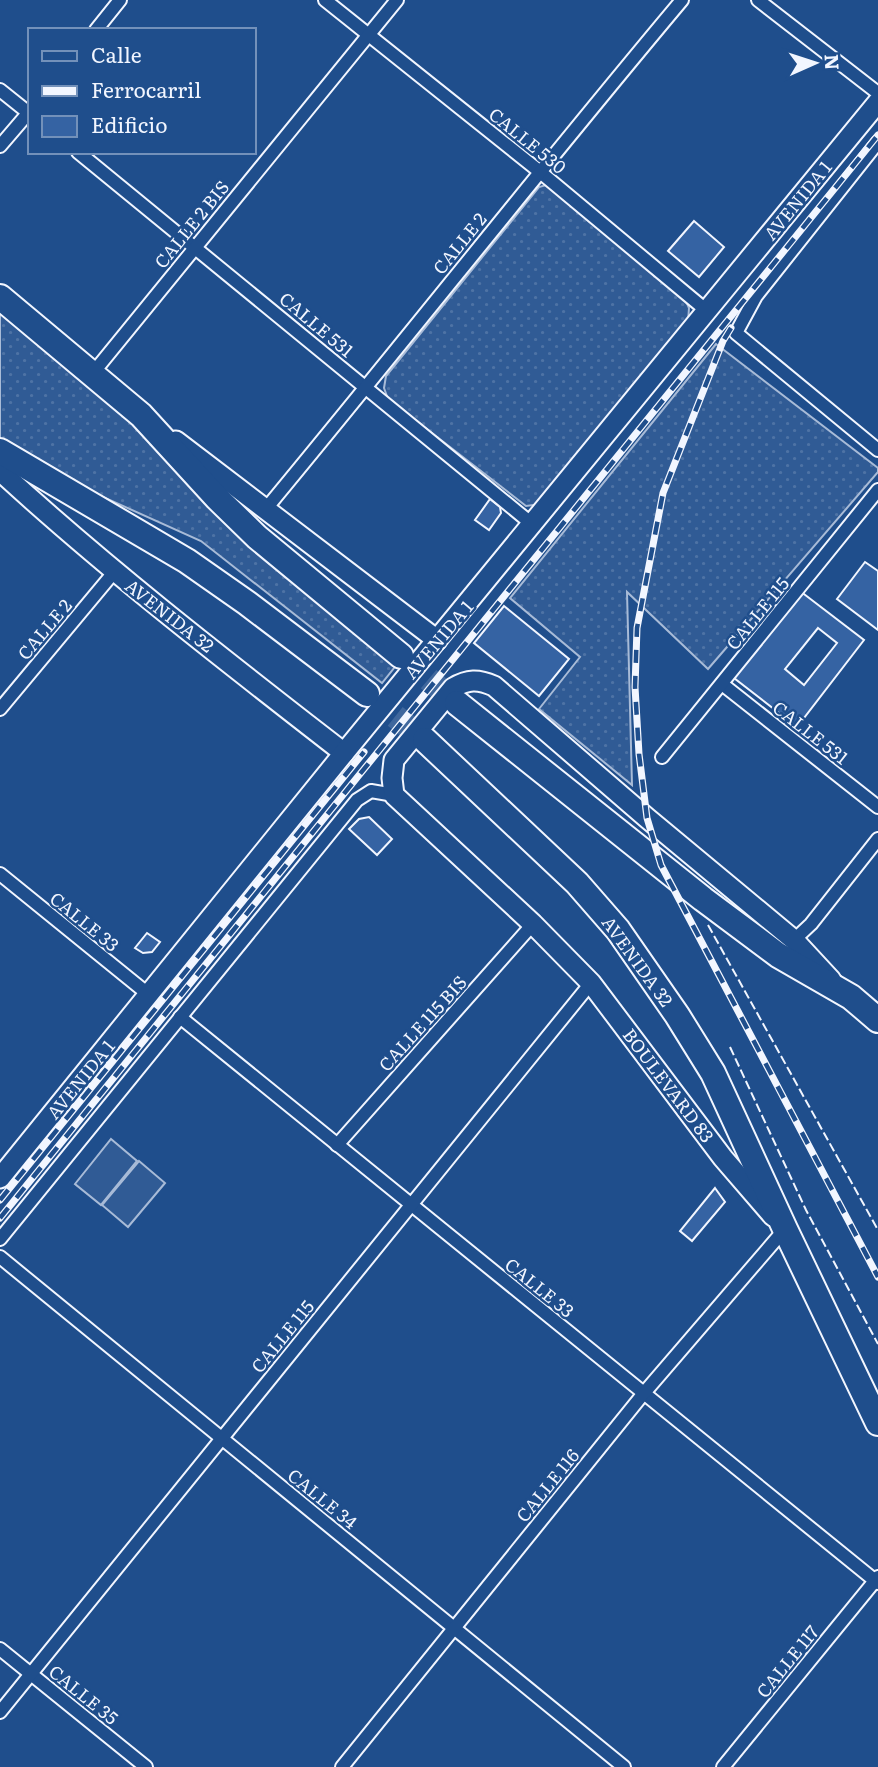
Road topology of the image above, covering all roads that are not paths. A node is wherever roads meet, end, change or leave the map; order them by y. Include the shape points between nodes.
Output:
1 (120, 0) edge
2 (325, 0) edge
3 (397, 0) edge
4 (682, 0) edge
5 (758, 0) edge
6 (98, 28) edge
7 (369, 33) junction
8 (0, 90) edge
9 (878, 93) edge
10 (878, 102) edge
11 (28, 112) edge
12 (28, 114) edge
13 (878, 142) edge
14 (0, 146) edge
15 (80, 154) edge
16 (538, 171) junction
17 (196, 247) junction
18 (0, 297) edge
19 (707, 311) junction
20 (93, 373) junction
21 (366, 387) junction
22 (141, 415) junction
23 (878, 450) edge
24 (0, 451) edge
25 (0, 471) edge
26 (878, 490) edge
27 (265, 510) junction
28 (533, 524) junction
29 (115, 571) junction
30 (437, 640) junction
31 (401, 656) tunnel mouth
32 (722, 684) junction
33 (367, 694) tunnel mouth
34 (457, 703) tunnel mouth
35 (0, 709) edge
36 (425, 740) tunnel mouth
37 (344, 752) junction
38 (662, 757) dead end
39 (394, 795) junction
40 (878, 807) edge
41 (878, 839) edge
42 (0, 874) edge
43 (533, 924) junction
44 (794, 940) junction
45 (591, 983) junction
46 (841, 991) junction
47 (148, 995) junction
48 (180, 1017) junction
49 (878, 1020) edge
50 (337, 1145) junction
51 (0, 1178) edge
52 (411, 1205) junction
53 (785, 1229) junction
54 (0, 1239) edge
55 (0, 1257) edge
56 (644, 1394) junction
57 (878, 1423) edge
58 (222, 1438) junction
59 (877, 1580) edge
60 (454, 1628) junction
61 (0, 1649) edge
62 (31, 1674) junction
63 (0, 1712) edge
64 (146, 1767) edge
65 (342, 1767) edge
66 (624, 1767) edge
67 (723, 1767) edge

1 - 6 street
2 - 7 street, CALLE 530
3 - 7 street, CALLE 2 BIS
4 - 16 street, CALLE 2
5 - 9 street
7 - 16 street, CALLE 530
7 - 17 street, CALLE 2 BIS
8 - 11 street
10 - 19 street, AVENIDA 1
12 - 14 street
13 - 23 street, AVENIDA 1 via 756,296 736,333
15 - 17 street, CALLE 531
16 - 19 street, CALLE 530
16 - 21 street, CALLE 2
17 - 20 street, CALLE 2 BIS
17 - 21 street, CALLE 531
18 - 20 highway
19 - 28 street, AVENIDA 1
20 - 22 highway
21 - 27 street, CALLE 2
21 - 28 street, CALLE 531
22 - 27 street
22 - 31 highway via 257,537
24 - 33 highway via 187,561
25 - 29 street, AVENIDA 32
26 - 32 street, CALLE 115
27 - 30 street
28 - 30 street, AVENIDA 1
29 - 35 street, CALLE 2
29 - 37 street, AVENIDA 32
30 - 37 street, AVENIDA 1
32 - 38 street, CALLE 115
32 - 40 street, CALLE 531
34 - 46 highway via 713,907 778,955
36 - 53 highway, AVENIDA 32 via 577,883 618,930 713,1073
37 - 47 street, AVENIDA 1
39 - 43 street, BOULEVARD 83
39 - 44 street via 392,769 398,754 453,688 472,680 494,686
39 - 48 street via 371,791 357,800
41 - 44 street
42 - 47 street, CALLE 33
43 - 45 street, BOULEVARD 83
43 - 50 street, CALLE 115 BIS
44 - 46 street
45 - 52 street, CALLE 115
45 - 53 street, BOULEVARD 83 via 723,1157
46 - 49 highway
47 - 51 street, AVENIDA 1
48 - 50 street, CALLE 33
48 - 54 street
50 - 52 street, CALLE 33
52 - 56 street, CALLE 33
52 - 58 street, CALLE 115
53 - 56 street, CALLE 116
53 - 57 highway, BOULEVARD 83
55 - 58 street, CALLE 34
56 - 59 street, CALLE 33
56 - 60 street, CALLE 116
58 - 60 street, CALLE 34
58 - 62 street, CALLE 115
59 - 67 street, CALLE 117
60 - 65 street, CALLE 116
60 - 66 street, CALLE 34
61 - 62 street, CALLE 35
62 - 63 street, CALLE 115
62 - 64 street, CALLE 35

